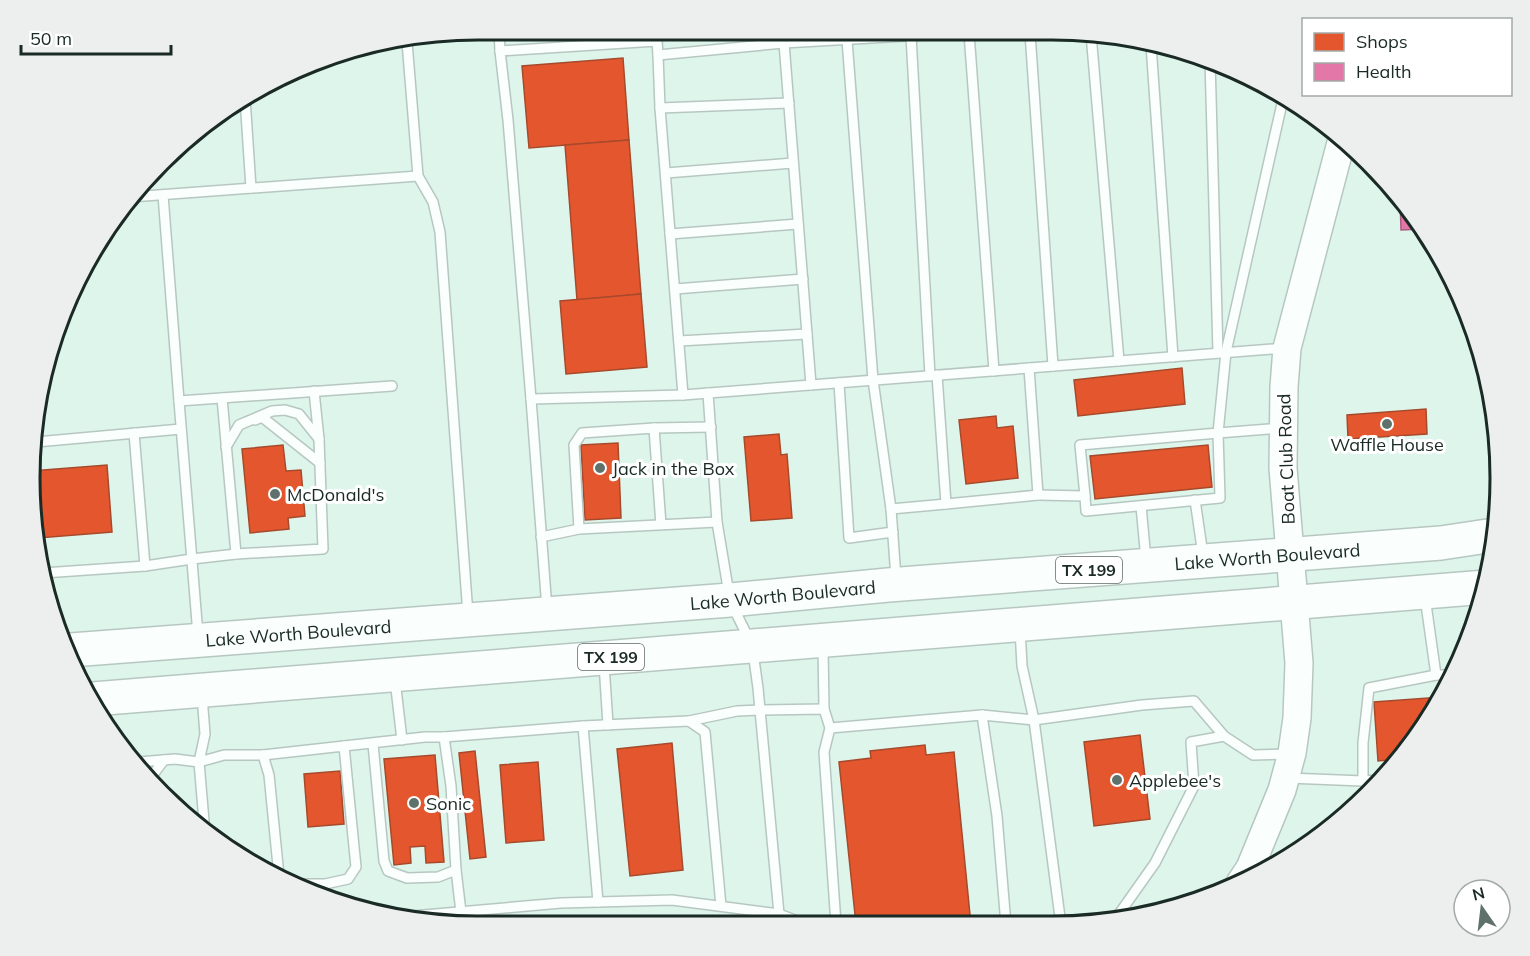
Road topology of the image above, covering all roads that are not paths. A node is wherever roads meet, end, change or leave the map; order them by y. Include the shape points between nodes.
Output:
1 (499, 40) edge
2 (847, 40) joint
3 (911, 40) edge
4 (970, 40) edge
5 (1030, 40) edge
6 (1093, 42) edge
7 (784, 44) junction
8 (407, 46) edge
9 (500, 51) junction
10 (1152, 52) edge
11 (658, 55) junction
12 (1210, 71) edge
13 (789, 103) junction
14 (1281, 106) edge
15 (246, 107) edge
16 (660, 108) junction
17 (1339, 148) edge
18 (794, 163) junction
19 (666, 173) junction
20 (418, 176) junction
21 (251, 188) junction
22 (163, 195) junction
23 (144, 196) edge
24 (798, 224) junction
25 (670, 234) junction
26 (803, 279) junction
27 (675, 289) junction
28 (807, 334) junction
29 (679, 341) junction
30 (1287, 348) junction
31 (1222, 353) junction
32 (1173, 357) junction
33 (1119, 361) junction
34 (1053, 366) junction
35 (1029, 368) junction
36 (994, 371) junction
37 (934, 375) junction
38 (873, 380) junction
39 (839, 383) junction
40 (811, 385) junction
41 (392, 386) dead end
42 (314, 391) junction
43 (708, 393) junction
44 (683, 395) junction
45 (222, 398) junction
46 (531, 399) junction
47 (179, 401) junction
48 (239, 425) junction
49 (711, 427) junction
50 (1284, 427) junction
51 (654, 428) junction
52 (181, 429) junction
53 (134, 433) junction
54 (1218, 434) junction
55 (319, 439) junction
56 (42, 441) edge
57 (226, 447) junction
58 (320, 463) junction
59 (1038, 495) junction
60 (1085, 496) junction
61 (1195, 500) junction
62 (946, 504) junction
63 (1141, 506) junction
64 (891, 509) junction
65 (717, 522) junction
66 (661, 525) junction
67 (579, 529) junction
68 (893, 532) junction
69 (1486, 536) edge
70 (541, 537) junction
71 (236, 554) junction
72 (1290, 554) junction
73 (192, 559) junction
74 (1204, 561) junction
75 (1146, 565) junction
76 (145, 566) junction
77 (51, 572) edge
78 (897, 585) junction
79 (1425, 591) junction
80 (1474, 593) edge
81 (730, 600) junction
82 (1294, 602) junction
83 (547, 614) junction
84 (468, 620) junction
85 (1020, 624) junction
86 (264, 636) junction
87 (198, 641) junction
88 (823, 641) junction
89 (752, 645) junction
90 (76, 650) edge
91 (604, 657) junction
92 (395, 675) junction
93 (1436, 675) junction
94 (1442, 675) edge
95 (202, 690) junction
96 (154, 694) junction
97 (100, 698) edge
98 (824, 709) junction
99 (760, 710) junction
100 (982, 715) junction
101 (1034, 720) junction
102 (689, 721) junction
103 (608, 725) junction
104 (583, 726) junction
105 (830, 728) junction
106 (1224, 736) junction
107 (444, 737) junction
108 (402, 740) junction
109 (373, 744) junction
110 (344, 746) junction
111 (263, 754) junction
112 (164, 760) junction
113 (145, 761) edge
114 (198, 762) junction
115 (1288, 766) junction
116 (155, 772) edge
117 (1363, 781) junction
118 (1367, 781) edge
119 (204, 818) edge
120 (278, 867) edge
121 (1250, 868) edge
122 (456, 870) junction
123 (316, 884) edge
124 (598, 902) junction
125 (721, 906) junction
126 (1122, 910) edge
127 (461, 912) junction
128 (438, 914) edge
129 (779, 914) junction
130 (784, 916) edge
131 (835, 916) edge
132 (1005, 916) edge
133 (1059, 916) edge

1 - 9 lane
2 - 7 lane
2 - 38 lane
3 - 37 lane
4 - 36 lane
5 - 34 lane
6 - 33 lane
7 - 11 lane
7 - 13 lane
8 - 20 lane
9 - 11 lane via 657,41
9 - 46 lane
10 - 32 lane
11 - 16 lane
12 - 31 lane
13 - 16 lane
13 - 18 lane
14 - 31 lane
15 - 21 lane
16 - 19 lane
17 - 30 main road, Boat Club Road
18 - 19 lane
18 - 24 lane
19 - 25 lane
20 - 21 lane
20 - 84 lane via 433,201 440,232
21 - 22 lane
22 - 23 lane
22 - 47 lane
24 - 25 lane
24 - 26 lane
25 - 27 lane
26 - 27 lane
26 - 28 lane
27 - 29 lane
28 - 29 lane
28 - 40 lane
29 - 44 lane
30 - 31 lane
30 - 50 main road, Boat Club Road
31 - 32 lane
31 - 54 lane
32 - 33 lane
33 - 34 lane
34 - 35 lane
35 - 36 lane
35 - 59 lane
36 - 37 lane
37 - 38 lane
37 - 62 lane
38 - 39 lane
38 - 64 lane
39 - 40 lane
39 - 68 lane via 849,538
40 - 43 lane
41 - 42 lane
42 - 45 lane
42 - 55 lane
43 - 44 lane
43 - 49 lane
44 - 46 lane
45 - 47 lane
45 - 57 lane
46 - 70 lane
47 - 52 lane
48 - 55 lane via 272,411 285,410 299,414
48 - 57 lane
48 - 58 lane via 262,417
49 - 51 lane
49 - 65 lane
50 - 54 lane
50 - 72 main road, Boat Club Road
51 - 66 lane
51 - 67 lane via 582,433 574,445
52 - 53 lane
52 - 73 lane
53 - 56 lane
53 - 76 lane
54 - 60 lane via 1080,445
54 - 61 lane via 1220,498
55 - 58 lane
57 - 71 lane
58 - 71 lane via 323,549
59 - 60 lane
59 - 62 lane
60 - 63 lane via 1086,511
61 - 63 lane
61 - 74 lane
62 - 64 lane
63 - 75 lane
64 - 68 lane
65 - 66 lane
65 - 81 lane
66 - 67 lane
67 - 70 lane
68 - 78 lane
69 - 72 highway, Lake Worth Boulevard / TX 199
70 - 83 lane
71 - 73 lane
72 - 74 highway, Lake Worth Boulevard / TX 199
72 - 82 main road, Boat Club Road
73 - 76 lane
73 - 87 lane
74 - 75 highway, Lake Worth Boulevard / TX 199
75 - 78 highway, Lake Worth Boulevard / TX 199
76 - 77 lane
78 - 81 highway, Lake Worth Boulevard / TX 199
79 - 80 highway, TX 199
79 - 82 highway, TX 199
79 - 93 lane
81 - 83 highway, Lake Worth Boulevard / TX 199
81 - 89 lane
82 - 85 highway, TX 199
82 - 115 main road, Boat Club Road via 1299,663 1297,718
83 - 84 highway, Lake Worth Boulevard / TX 199
84 - 86 highway, Lake Worth Boulevard / TX 199
85 - 88 highway, TX 199
85 - 101 lane via 1022,666
86 - 87 highway, Lake Worth Boulevard / TX 199
86 - 95 highway via 221,660
87 - 90 highway, Lake Worth Boulevard / TX 199
87 - 96 highway via 190,665
88 - 89 highway, TX 199
88 - 98 lane
89 - 91 highway, TX 199
89 - 99 lane
91 - 92 highway, TX 199
91 - 103 lane
92 - 95 highway, TX 199
92 - 108 lane
93 - 94 lane
93 - 117 lane via 1369,688
95 - 96 highway, TX 199
95 - 114 lane via 205,734
96 - 97 highway, TX 199
98 - 99 lane
98 - 105 lane
99 - 102 lane
99 - 129 lane
100 - 101 lane
100 - 105 lane
100 - 132 lane via 997,816
101 - 106 lane via 1194,701
101 - 133 lane
102 - 103 lane
102 - 125 lane via 705,732
103 - 104 lane
104 - 107 lane
104 - 124 lane
105 - 131 lane via 824,752
106 - 115 lane via 1253,755
106 - 126 lane via 1191,742 1194,786 1155,863
107 - 108 lane
107 - 122 lane
108 - 109 lane
109 - 110 lane
109 - 122 lane via 388,871 407,878 428,878
110 - 111 lane
110 - 123 lane via 356,867 348,879
111 - 114 lane via 224,755
111 - 120 lane via 269,775
112 - 113 lane
112 - 114 lane
112 - 116 lane
114 - 119 lane
115 - 117 lane
115 - 121 main road, Boat Club Road
117 - 118 lane
122 - 127 lane
124 - 125 lane via 672,900
124 - 127 lane
125 - 129 lane
127 - 128 lane
129 - 130 lane

